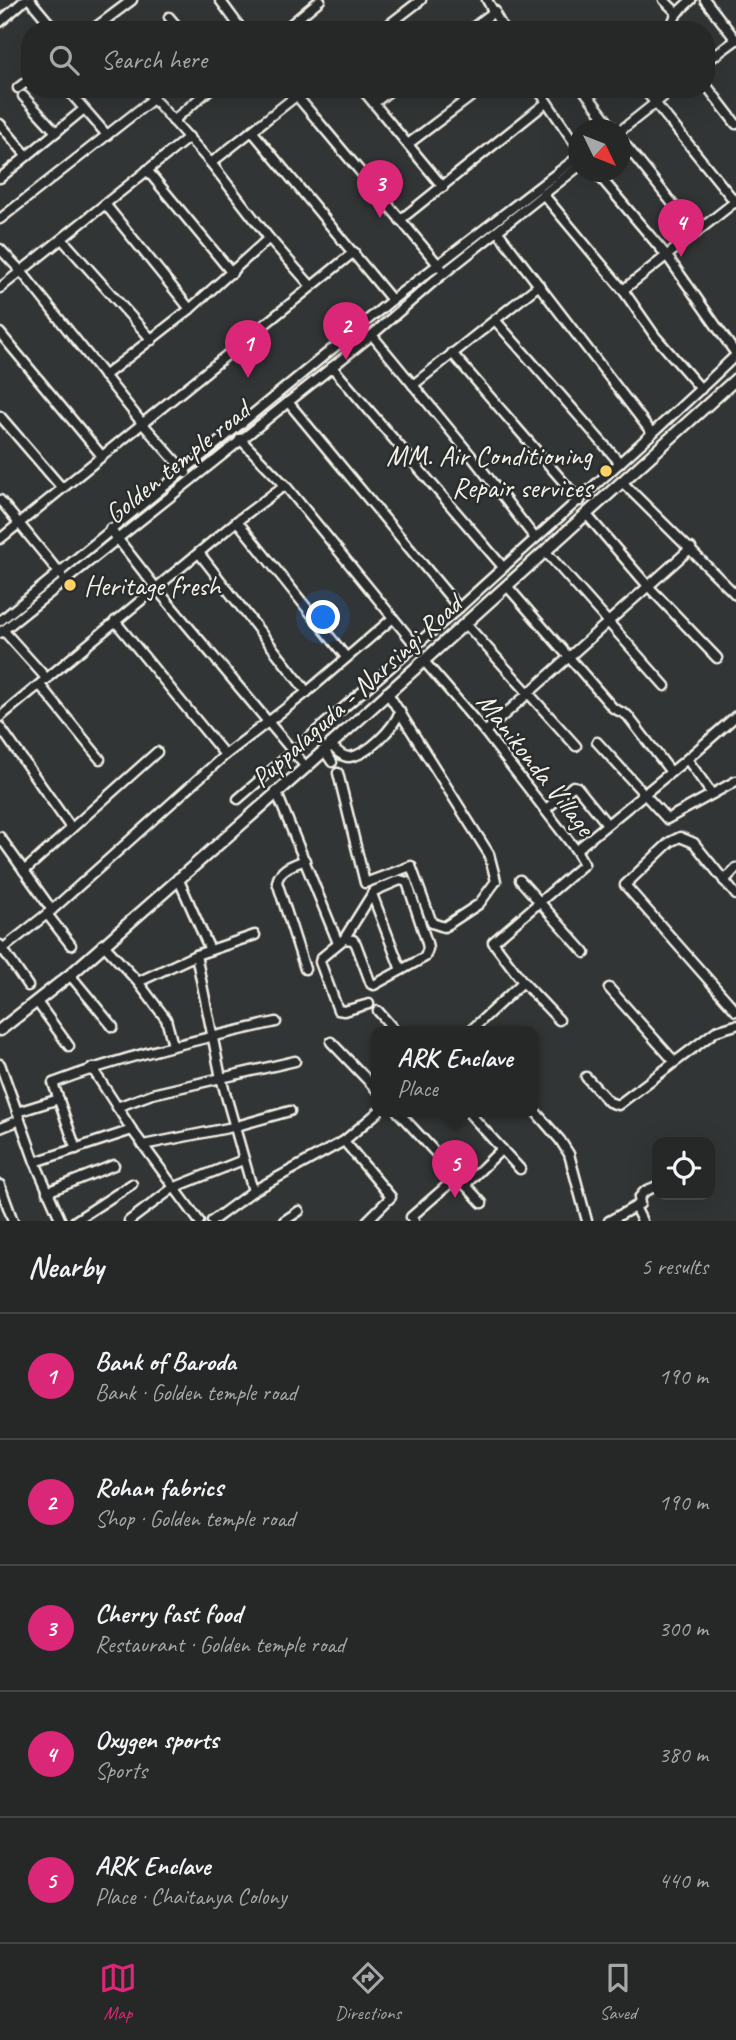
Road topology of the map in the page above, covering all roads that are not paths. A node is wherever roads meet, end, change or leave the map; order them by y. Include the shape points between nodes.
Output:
1 (28, 0) edge
2 (132, 0) edge
3 (220, 0) edge
4 (320, 0) edge
5 (421, 0) edge
6 (487, 0) edge
7 (664, 0) edge
8 (691, 0) edge
9 (705, 0) edge
10 (495, 11) junction
11 (677, 13) junction
12 (169, 17) dead end
13 (47, 21) edge
14 (104, 21) edge
15 (172, 21) edge
16 (235, 21) edge
17 (296, 21) edge
18 (394, 21) edge
19 (482, 21) edge
20 (500, 21) edge
21 (673, 21) edge
22 (0, 22) edge
23 (736, 40) edge
24 (715, 55) edge
25 (715, 97) edge
26 (26, 98) edge
27 (75, 98) edge
28 (200, 98) edge
29 (288, 98) edge
30 (297, 98) edge
31 (370, 98) edge
32 (380, 98) edge
33 (469, 98) edge
34 (544, 98) edge
35 (590, 98) edge
36 (651, 98) edge
37 (662, 98) edge
38 (153, 99) joint
39 (374, 103) junction
40 (547, 103) junction
41 (655, 104) junction
42 (84, 109) junction
43 (606, 119) edge
44 (173, 121) junction
45 (631, 123) edge
46 (0, 124) edge
47 (736, 124) edge
48 (252, 131) junction
49 (0, 132) edge
50 (56, 132) junction
51 (568, 133) edge
52 (107, 135) junction
53 (189, 137) junction
54 (408, 144) junction
55 (631, 151) edge
56 (27, 156) junction
57 (211, 163) junction
58 (568, 166) edge
59 (147, 170) junction
60 (0, 172) edge
61 (568, 175) edge
62 (0, 178) edge
63 (604, 182) edge
64 (443, 187) junction
65 (543, 194) junction
66 (736, 202) edge
67 (105, 204) junction
68 (0, 219) edge
69 (400, 220) junction
70 (498, 232) junction
71 (696, 233) junction
72 (270, 238) junction
73 (62, 239) junction
74 (0, 249) edge
75 (354, 252) junction
76 (667, 256) junction
77 (442, 269) junction
78 (20, 271) junction
79 (232, 273) junction
80 (540, 285) junction
81 (311, 286) junction
82 (0, 288) edge
83 (623, 290) junction
84 (392, 300) junction
85 (190, 309) junction
86 (495, 320) junction
87 (0, 333) edge
88 (372, 335) junction
89 (152, 340) junction
90 (452, 353) junction
91 (736, 355) edge
92 (331, 367) junction
93 (104, 376) junction
94 (736, 379) edge
95 (413, 385) junction
96 (701, 389) junction
97 (288, 402) junction
98 (0, 416) edge
99 (142, 423) junction
100 (652, 433) junction
101 (240, 439) junction
102 (102, 456) junction
103 (620, 463) junction
104 (184, 470) junction
105 (190, 479) junction
106 (622, 482) junction
107 (285, 485) junction
108 (62, 488) junction
109 (0, 500) edge
110 (580, 501) junction
111 (587, 515) junction
112 (237, 521) junction
113 (19, 523) junction
114 (110, 530) junction
115 (535, 537) junction
116 (0, 539) edge
117 (118, 539) junction
118 (691, 548) junction
119 (546, 552) junction
120 (199, 553) junction
121 (503, 567) junction
122 (58, 572) junction
123 (65, 580) junction
124 (508, 586) junction
125 (648, 586) junction
126 (156, 588) junction
127 (736, 595) edge
128 (459, 608) junction
129 (19, 611) junction
130 (393, 618) junction
131 (115, 621) junction
132 (608, 622) junction
133 (465, 623) junction
134 (5, 624) edge
135 (416, 646) junction
136 (346, 657) junction
137 (568, 657) junction
138 (717, 658) dead end
139 (423, 660) junction
140 (43, 682) junction
141 (665, 686) dead end
142 (307, 692) junction
143 (387, 692) junction
144 (528, 693) junction
145 (400, 711) junction
146 (736, 716) edge
147 (0, 717) edge
148 (266, 722) junction
149 (0, 727) edge
150 (485, 732) junction
151 (597, 742) dead end
152 (576, 746) dead end
153 (327, 747) junction
154 (157, 752) dead end
155 (293, 752) junction
156 (225, 755) junction
157 (100, 759) dead end
158 (687, 759) junction
159 (332, 762) dead end
160 (306, 766) junction
161 (671, 772) junction
162 (338, 773) dead end
163 (736, 780) edge
164 (276, 791) junction
165 (712, 794) junction
166 (643, 795) junction
167 (238, 799) dead end
168 (545, 810) junction
169 (607, 824) junction
170 (71, 828) junction
171 (0, 837) edge
172 (576, 850) junction
173 (305, 860) junction
174 (736, 868) edge
175 (24, 871) junction
176 (178, 878) junction
177 (520, 880) dead end
178 (724, 881) junction
179 (372, 894) junction
180 (736, 895) edge
181 (540, 902) junction
182 (50, 912) junction
183 (255, 935) dead end
184 (341, 941) junction
185 (103, 944) junction
186 (71, 945) dead end
187 (1, 948) edge
188 (210, 950) junction
189 (585, 954) dead end
190 (196, 955) junction
191 (305, 969) dead end
192 (401, 971) junction
193 (70, 975) junction
194 (138, 982) junction
195 (523, 982) junction
196 (28, 986) dead end
197 (609, 988) dead end
198 (37, 1002) junction
199 (369, 1004) dead end
200 (378, 1011) dead end
201 (736, 1011) edge
202 (559, 1020) dead end
203 (276, 1022) dead end
204 (736, 1024) edge
205 (391, 1026) edge
206 (475, 1026) edge
207 (113, 1027) dead end
208 (0, 1030) edge
209 (214, 1036) junction
210 (331, 1042) dead end
211 (173, 1045) junction
212 (69, 1046) dead end
213 (295, 1061) dead end
214 (674, 1061) junction
215 (0, 1065) edge
216 (92, 1068) junction
217 (586, 1077) dead end
218 (221, 1078) junction
219 (371, 1084) edge
220 (59, 1099) junction
221 (117, 1107) junction
222 (290, 1111) dead end
223 (19, 1116) junction
224 (539, 1116) edge
225 (372, 1117) edge
226 (403, 1117) edge
227 (473, 1117) edge
228 (233, 1127) junction
229 (0, 1128) edge
230 (132, 1130) junction
231 (344, 1141) junction
232 (143, 1146) junction
233 (76, 1149) junction
234 (502, 1149) junction
235 (243, 1160) junction
236 (35, 1163) junction
237 (114, 1165) dead end
238 (520, 1169) dead end
239 (457, 1177) junction
240 (132, 1184) dead end
241 (0, 1185) edge
242 (465, 1185) junction
243 (173, 1188) junction
244 (652, 1188) edge
245 (253, 1191) junction
246 (47, 1192) junction
247 (3, 1202) edge
248 (482, 1203) dead end
249 (635, 1207) junction
250 (299, 1211) dead end
251 (13, 1221) edge
252 (61, 1221) edge
253 (75, 1221) edge
254 (129, 1221) edge
255 (199, 1221) edge
256 (212, 1221) edge
257 (284, 1221) edge
258 (367, 1221) edge
259 (414, 1221) edge
260 (587, 1221) edge
261 (609, 1221) edge
262 (642, 1221) edge

1 - 13 street
1 - 22 street
2 - 14 street
3 - 16 street
4 - 17 street
5 - 18 street
6 - 10 street
7 - 11 street
8 - 11 street
9 - 23 street
10 - 19 street
10 - 20 street
11 - 21 street
12 - 15 street
23 - 24 street
25 - 47 street
26 - 50 street
27 - 42 street
28 - 44 street
29 - 48 street
30 - 69 street
31 - 39 street
32 - 39 street
33 - 54 street
34 - 40 street
35 - 43 street
36 - 41 street
37 - 41 street
38 - 44 street
38 - 52 street
39 - 54 street
40 - 51 street
40 - 64 street
41 - 45 street
41 - 66 street
42 - 50 street
42 - 52 street
44 - 53 street
46 - 56 street
48 - 57 street
48 - 75 street
49 - 60 street via 17,155
50 - 56 street
52 - 68 street
53 - 57 street
53 - 59 street
54 - 64 street
55 - 71 street
56 - 62 street
57 - 72 street
58 - 77 street, Golden temple road
59 - 67 street
59 - 79 street
61 - 65 street, Golden temple road
63 - 76 street
64 - 69 street
65 - 70 street, Golden temple road
65 - 83 street
66 - 71 street
67 - 73 street
67 - 85 street
69 - 77 street
70 - 77 street, Golden temple road
70 - 80 street
71 - 76 street
72 - 79 street
72 - 81 street
73 - 78 street
73 - 89 street
74 - 78 street
75 - 81 street
75 - 84 street
76 - 83 street
76 - 91 street
77 - 84 street, Golden temple road
77 - 88 street, Golden temple road
78 - 82 street
78 - 93 street
79 - 85 street
80 - 86 street
80 - 100 street
81 - 99 street
83 - 96 street
84 - 104 street, Golden temple road
85 - 89 street
86 - 90 street
86 - 103 street
87 - 102 street
88 - 92 street, Golden temple road
88 - 95 street
89 - 93 street
90 - 95 street
90 - 110 street
91 - 96 street
92 - 97 street, Golden temple road
92 - 121 street
93 - 99 street
94 - 106 street, Puppalaguda - Narsingi Road
95 - 115 street
96 - 100 street
97 - 101 street, Golden temple road
97 - 128 street
98 - 108 street
99 - 102 street
99 - 104 street
100 - 103 street
101 - 105 street, Golden temple road
101 - 107 street
102 - 108 street
103 - 110 street
104 - 105 street
104 - 114 street, Golden temple road
105 - 117 street, Golden temple road
106 - 111 street, Puppalaguda - Narsingi Road
106 - 118 street
107 - 112 street
107 - 130 street
108 - 113 street
109 - 113 street
110 - 115 street
111 - 119 street, Puppalaguda - Narsingi Road
111 - 125 street
112 - 120 street
112 - 136 street
113 - 116 street
113 - 122 street
114 - 117 street
114 - 122 street, Golden temple road
115 - 121 street
117 - 123 street, Golden temple road
117 - 126 street
118 - 125 street
118 - 127 street
119 - 124 street, Puppalaguda - Narsingi Road
119 - 132 street
120 - 126 street
120 - 142 street
121 - 128 street
122 - 123 street
122 - 129 street, Golden temple road
123 - 129 street, Golden temple road
124 - 133 street, Puppalaguda - Narsingi Road
124 - 137 street
125 - 132 street
125 - 138 street
126 - 131 street
126 - 148 street
128 - 135 street
129 - 134 street, Golden temple road
130 - 135 street
130 - 136 street
131 - 140 street
131 - 156 street
132 - 137 street
132 - 141 street
133 - 139 street, Puppalaguda - Narsingi Road
133 - 144 street
134 - 140 street
135 - 155 street
136 - 142 street
137 - 144 street
137 - 161 street via 613,708 627,715
139 - 143 street, Puppalaguda - Narsingi Road
139 - 150 street, Manikonda Village
140 - 147 street
140 - 157 street
142 - 148 street
143 - 145 street
143 - 153 street, Puppalaguda - Narsingi Road
144 - 150 street
144 - 152 street
145 - 153 street via 390,730 352,756
145 - 162 street via 489,854 496,881 479,904 444,927 432,923 411,866 365,883
146 - 158 street
148 - 155 street
148 - 156 street
149 - 170 street
150 - 168 street, Manikonda Village
151 - 166 street
153 - 159 street
153 - 160 street, Puppalaguda - Narsingi Road
154 - 170 street
155 - 160 street
155 - 167 street
156 - 182 street
158 - 161 street
158 - 165 street
160 - 164 street, Puppalaguda - Narsingi Road
161 - 166 street
163 - 165 street
164 - 173 street
164 - 176 street, Puppalaguda - Narsingi Road
165 - 166 street via 667,819
166 - 169 street
168 - 169 street via 573,786
168 - 172 street, Manikonda Village
169 - 172 street
170 - 175 street
171 - 175 street
172 - 181 street, Manikonda Village via 582,867
173 - 184 street
173 - 191 street via 288,867 277,882
174 - 178 street
175 - 182 street
176 - 185 street, Puppalaguda - Narsingi Road
176 - 188 street
177 - 181 street
178 - 180 street
178 - 201 street via 694,843 680,837 625,885
179 - 184 street
179 - 192 street
179 - 192 street via 396,881 407,882 428,948 425,957
181 - 189 street
181 - 195 street, Manikonda Village via 493,942
182 - 186 street
182 - 187 street
183 - 188 street
184 - 192 street via 353,940 370,984
184 - 199 street via 323,954 320,962 337,1008 344,1011
185 - 193 street, Puppalaguda - Narsingi Road
185 - 194 street
187 - 196 street
188 - 190 street
190 - 194 street
190 - 209 street
193 - 198 street, Puppalaguda - Narsingi Road
193 - 207 street
194 - 211 street via 166,1019
195 - 202 street
195 - 206 street
197 - 214 street
198 - 208 street, Puppalaguda - Narsingi Road
198 - 212 street
200 - 205 street
203 - 209 street
204 - 214 street via 716,1031
209 - 211 street
209 - 218 street
210 - 219 street
211 - 216 street
213 - 218 street
214 - 217 street via 618,1105 609,1102
215 - 223 street
216 - 220 street via 53,1083
216 - 221 street
218 - 221 street
218 - 228 street
220 - 223 street
220 - 233 street
221 - 230 street
222 - 228 street
223 - 229 street
223 - 236 street
224 - 260 street via 569,1154
225 - 231 street
226 - 239 street
227 - 234 street
228 - 232 street
228 - 235 street
230 - 232 street
230 - 233 street
231 - 245 street
231 - 258 street via 391,1197
232 - 243 street
233 - 236 street
234 - 238 street
234 - 242 street
235 - 243 street
235 - 245 street
236 - 246 street
237 - 246 street
239 - 242 street
239 - 259 street via 411,1217
240 - 253 street
241 - 247 street
242 - 248 street
243 - 254 street
243 - 255 street
244 - 249 street
245 - 256 street
246 - 252 street
247 - 251 street
249 - 261 street
249 - 262 street
250 - 257 street

